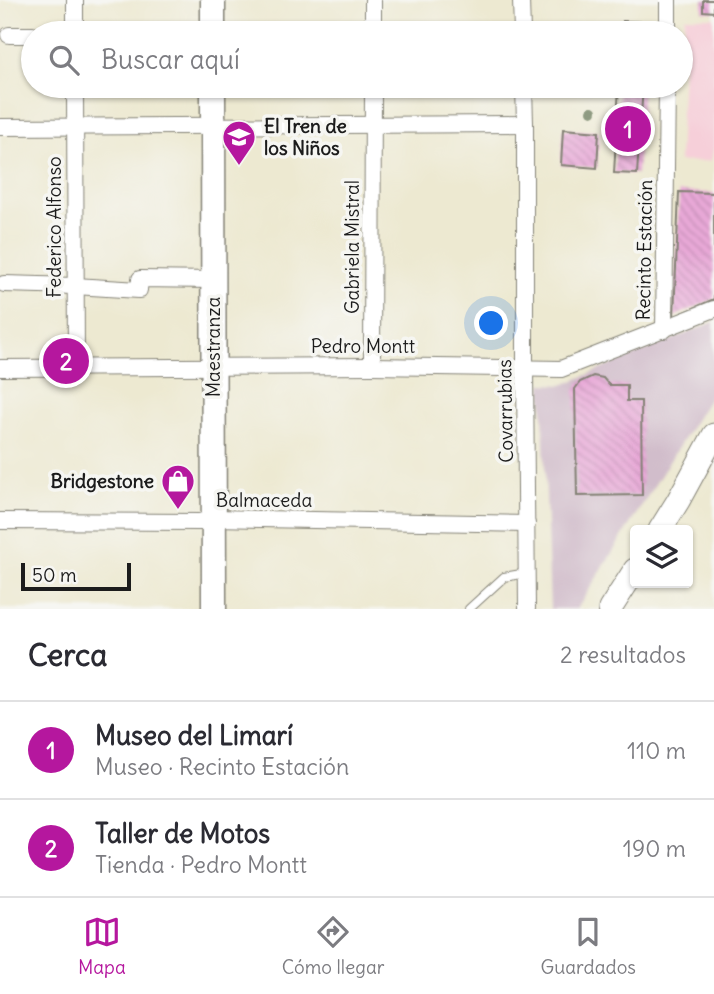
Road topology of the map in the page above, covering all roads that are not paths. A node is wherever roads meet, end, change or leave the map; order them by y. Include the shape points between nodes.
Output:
1 (75, 0) edge
2 (213, 0) edge
3 (373, 0) edge
4 (521, 0) edge
5 (668, 0) edge
6 (75, 21) edge
7 (213, 21) edge
8 (373, 21) edge
9 (522, 21) edge
10 (668, 21) edge
11 (9, 34) dead end
12 (21, 34) edge
13 (75, 98) edge
14 (213, 98) edge
15 (373, 98) edge
16 (524, 98) edge
17 (667, 98) edge
18 (374, 124) junction
19 (525, 124) junction
20 (75, 126) junction
21 (0, 127) edge
22 (213, 127) junction
23 (213, 280) junction
24 (4, 284) dead end
25 (75, 286) junction
26 (714, 309) edge
27 (664, 330) junction
28 (372, 366) junction
29 (213, 367) junction
30 (0, 368) edge
31 (76, 368) junction
32 (525, 369) junction
33 (714, 435) edge
34 (213, 518) junction
35 (0, 521) edge
36 (527, 524) junction
37 (663, 525) edge
38 (527, 573) junction
39 (630, 578) edge
40 (214, 609) edge
41 (469, 609) edge
42 (527, 609) edge
43 (610, 609) edge

1 - 6 street
2 - 7 main road
3 - 8 street
4 - 9 street
5 - 10 street
11 - 12 street
13 - 20 street, Federico Alfonso
14 - 22 main road, Maestranza
15 - 18 street, Gabriela Mistral
16 - 19 street, Covarrubias
17 - 27 street, Recinto Estación
18 - 19 street
18 - 22 street
18 - 28 street, Gabriela Mistral
19 - 32 street, Covarrubias
20 - 21 street
20 - 22 street
20 - 25 street, Federico Alfonso
22 - 23 main road, Maestranza
23 - 25 street via 140,279 139,290
23 - 29 main road, Maestranza
24 - 25 street
25 - 31 street, Federico Alfonso
26 - 27 street, Pedro Montt
27 - 32 street, Pedro Montt via 561,369
28 - 29 street, Pedro Montt
28 - 32 street, Pedro Montt
29 - 31 street, Pedro Montt
29 - 34 main road, Maestranza
30 - 31 street, Pedro Montt
32 - 36 street, Covarrubias
33 - 37 main road
34 - 35 street, Balmaceda via 200,522
34 - 36 street, Balmaceda
34 - 40 main road, Maestranza
36 - 38 street, Covarrubias
38 - 41 lane via 504,577
38 - 42 street, Covarrubias
39 - 43 main road

